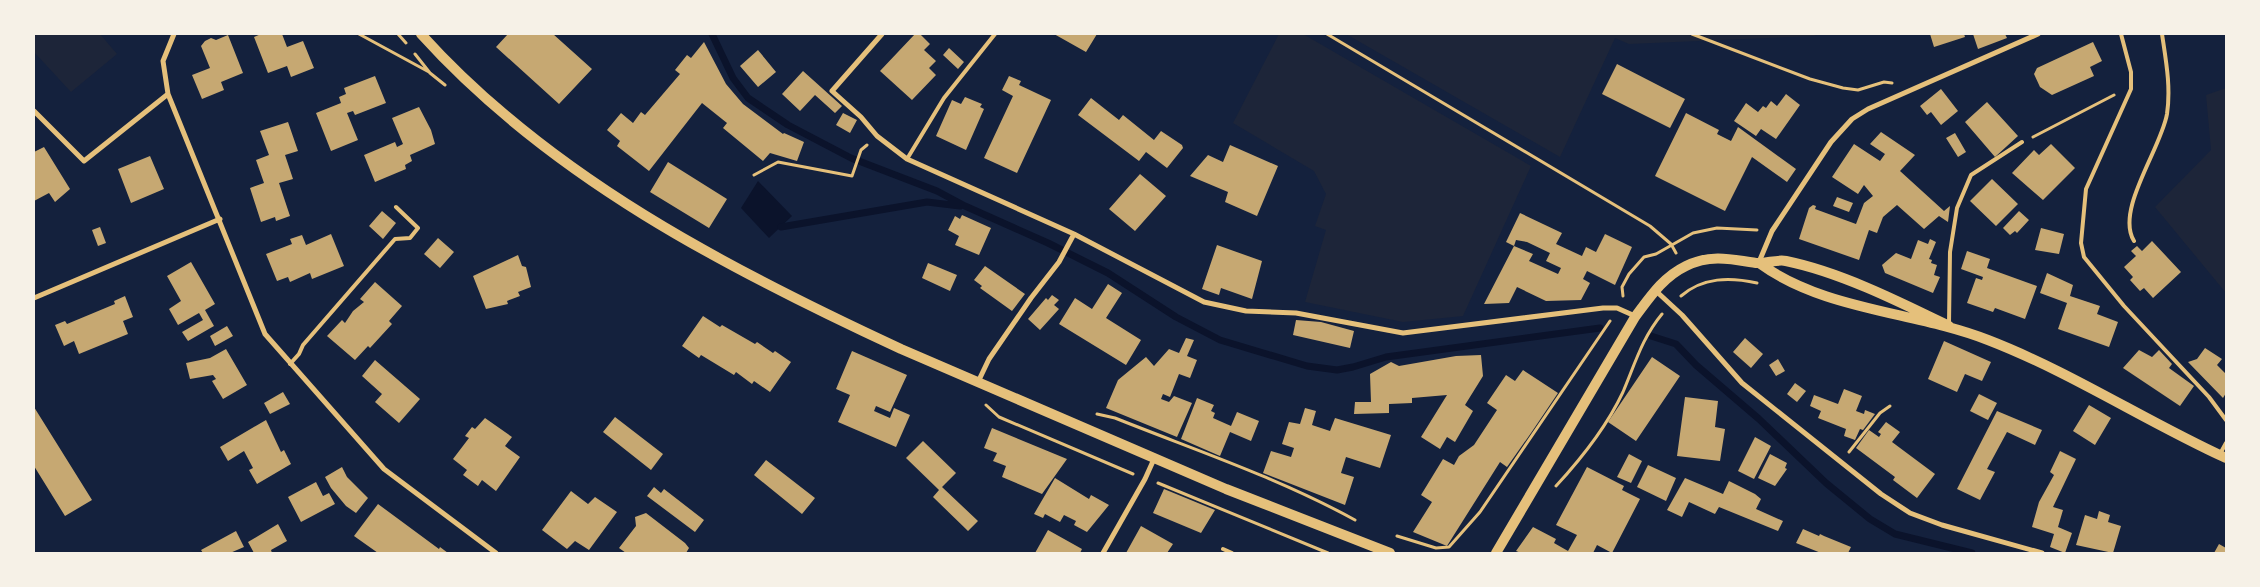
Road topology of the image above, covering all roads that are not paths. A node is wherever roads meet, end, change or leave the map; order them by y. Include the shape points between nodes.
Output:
1 (174, 34) edge
2 (421, 34) edge
3 (882, 34) edge
4 (995, 34) edge
5 (2038, 34) edge
6 (2121, 34) edge
7 (2162, 34) edge
8 (168, 94) junction
9 (34, 111) edge
10 (2022, 142) road end
11 (907, 159) junction
12 (396, 207) dead end
13 (220, 219) junction
14 (1074, 234) junction
15 (2134, 241) dead end
16 (1759, 264) junction
17 (1655, 290) junction
18 (34, 298) edge
19 (1635, 317) junction
20 (1949, 326) junction
21 (290, 364) junction
22 (977, 382) junction
23 (2226, 420) edge
24 (2226, 443) edge
25 (2223, 456) edge
26 (1154, 459) junction
27 (1223, 549) dead end
28 (496, 553) edge
29 (1103, 553) edge
30 (1232, 553) edge
31 (1390, 553) edge
32 (1496, 553) edge
33 (2042, 553) edge

1 - 8 street via 163,61
2 - 22 main road via 445,61 516,125 588,178 707,252 847,325
3 - 11 street via 832,92 877,136
4 - 11 lane via 944,98
5 - 16 street via 1852,119 1831,142 1772,231
6 - 23 lane via 2131,72 2131,89 2086,189 2081,234 2084,257
7 - 15 lane via 2169,77 2167,114 2130,208 2129,226
8 - 9 street via 84,162
8 - 13 street
10 - 20 lane via 1971,175 1957,208 1950,252
11 - 14 street
12 - 21 lane via 418,228 410,238 395,239
13 - 18 street
13 - 21 street via 264,334
14 - 19 street via 1204,302 1246,311 1296,313 1403,333 1603,308 1617,308
14 - 22 street via 1059,262 989,358
16 - 17 main road via 1736,258 1700,260 1684,266
16 - 20 main road via 1777,277 1814,291 1898,316
16 - 20 main road via 1784,260 1813,268 1903,303
17 - 19 main road
17 - 33 street via 1682,315 1742,383 1881,494 1910,513 1942,525
19 - 32 main road
20 - 25 main road via 2023,353
21 - 28 street via 384,469
22 - 26 main road
24 - 25 lane
26 - 29 street
26 - 31 main road
27 - 30 lane

